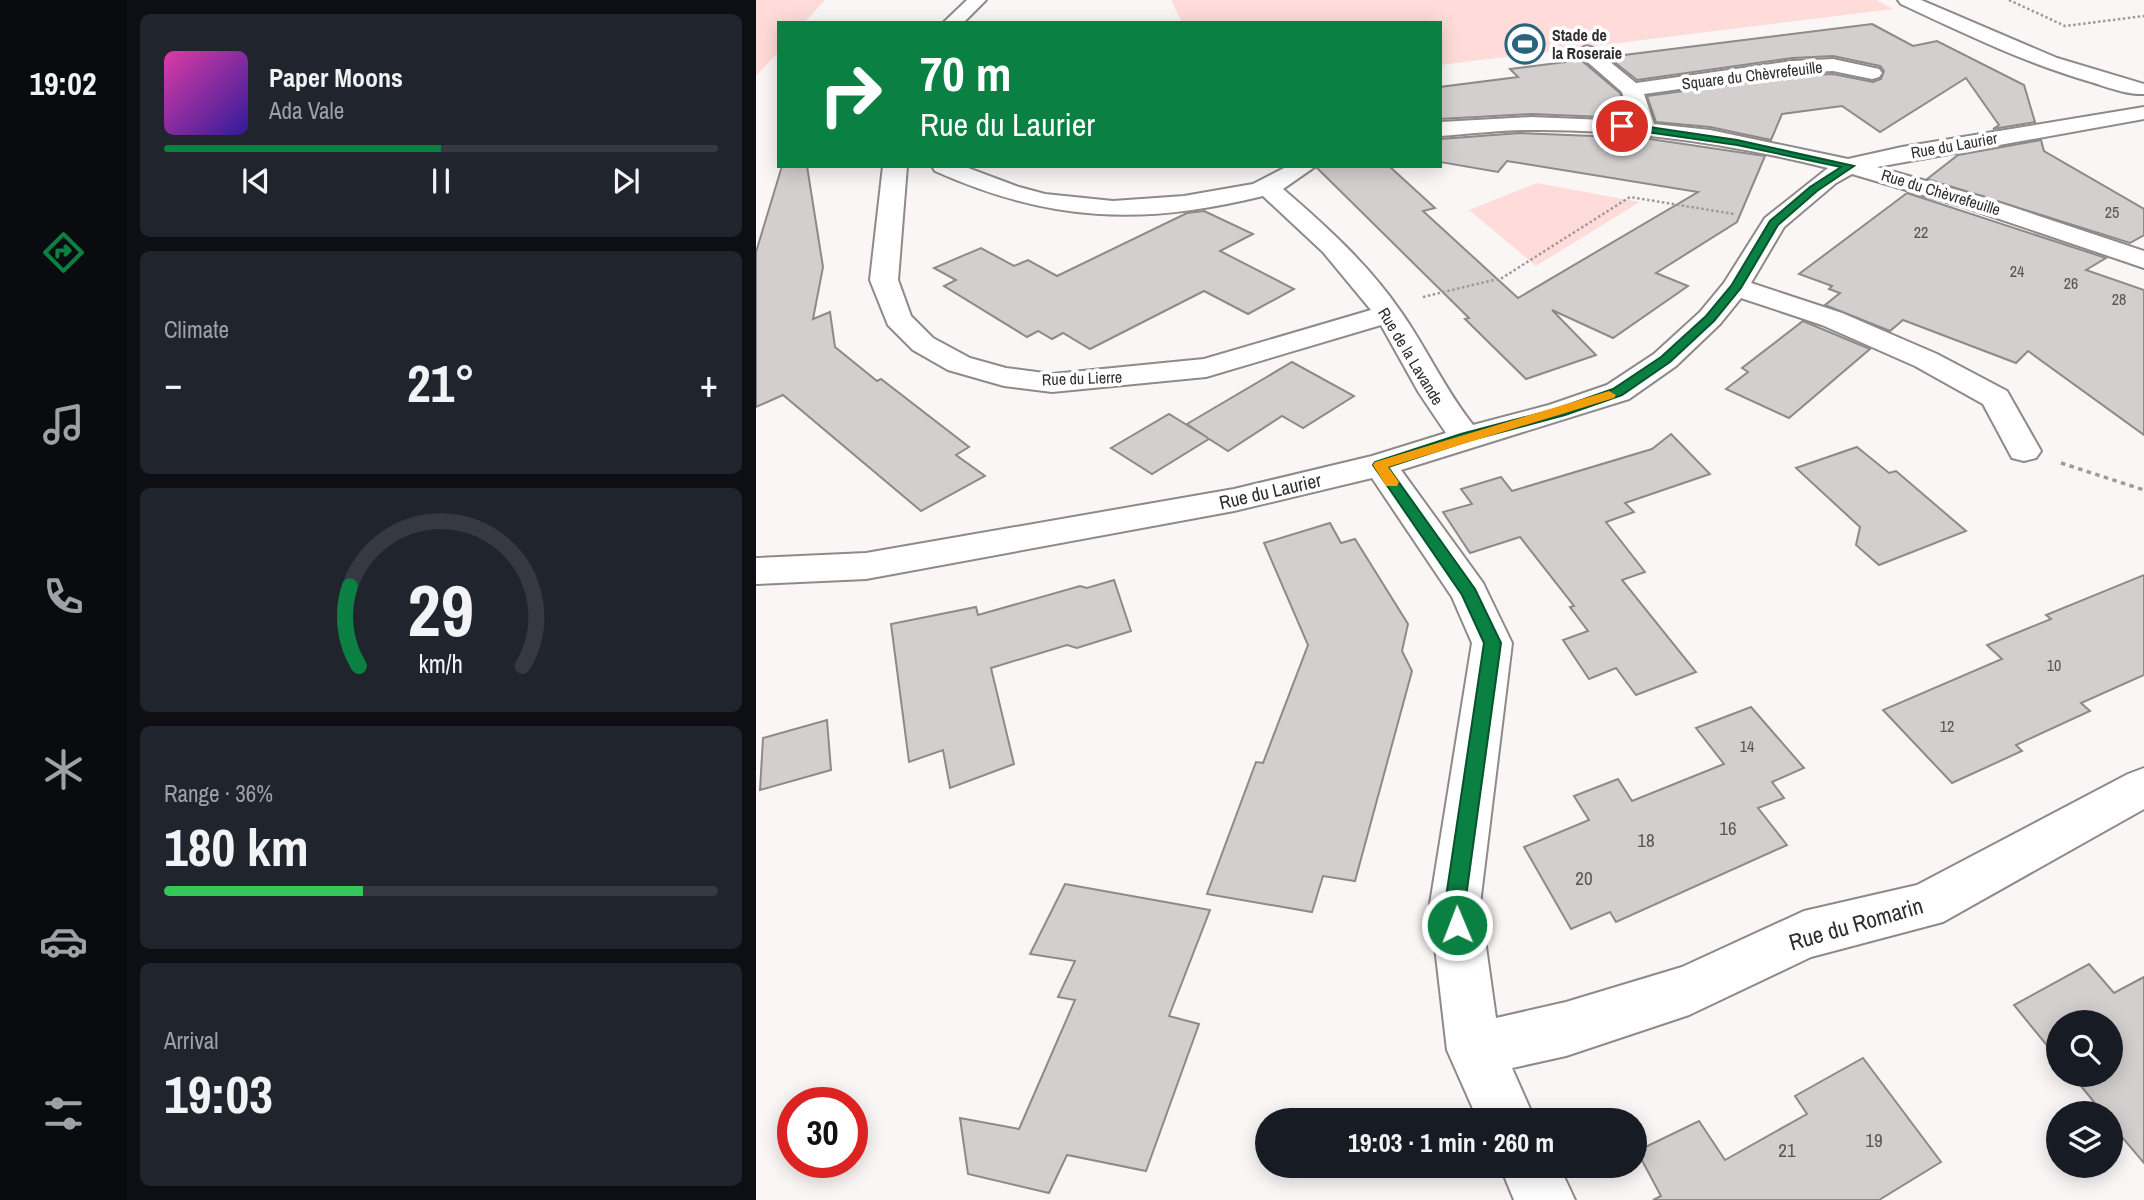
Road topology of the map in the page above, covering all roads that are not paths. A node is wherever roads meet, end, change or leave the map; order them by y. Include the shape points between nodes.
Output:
1 (977, 0) edge
2 (1907, 0) edge
3 (1933, 0) edge
4 (954, 21) edge
5 (1586, 52) dead end
6 (1872, 73) dead end
7 (1632, 90) junction
8 (2143, 95) edge
9 (1644, 127) junction
10 (1442, 129) edge
11 (1850, 166) junction
12 (895, 168) edge
13 (947, 168) edge
14 (1301, 168) edge
15 (1267, 187) junction
16 (2144, 260) edge
17 (1735, 288) junction
18 (1388, 314) junction
19 (1466, 437) junction
20 (2024, 452) road end
21 (1380, 465) junction
22 (756, 571) edge
23 (2144, 787) edge
24 (1474, 1050) junction
25 (1501, 1108) edge
26 (1535, 1178) edge
27 (1545, 1200) edge

1 - 4 street
2 - 8 street via 2022,53
3 - 8 street
5 - 7 street
6 - 7 street, Square du Chèvrefeuille via 1833,65 1793,67
7 - 9 street
8 - 11 street, Rue du Laurier
9 - 10 street, Rue du Chèvrefeuille via 1554,122
9 - 11 street, Rue du Chèvrefeuille
11 - 16 street, Rue du Chèvrefeuille via 1972,200
11 - 17 street, Rue du Laurier via 1818,185 1774,223
12 - 18 street, Rue du Lierre via 884,280 898,319 923,344 959,364 1004,377 1052,383 1206,368
13 - 15 street via 982,185 1039,200 1097,208 1143,210
14 - 15 street
15 - 18 street, Rue de la Lavande via 1331,243
17 - 19 street, Rue du Laurier via 1665,360 1618,392
17 - 20 street via 1832,318 1996,398
18 - 19 street, Rue de la Lavande via 1444,412
19 - 21 street, Rue du Laurier
21 - 22 street, Rue du Laurier via 1234,500 880,564
21 - 24 street via 1469,593 1492,643 1455,904
23 - 24 street, Rue du Romarin via 1926,906 1804,935 1689,990 1566,1029
24 - 25 street
26 - 27 street

